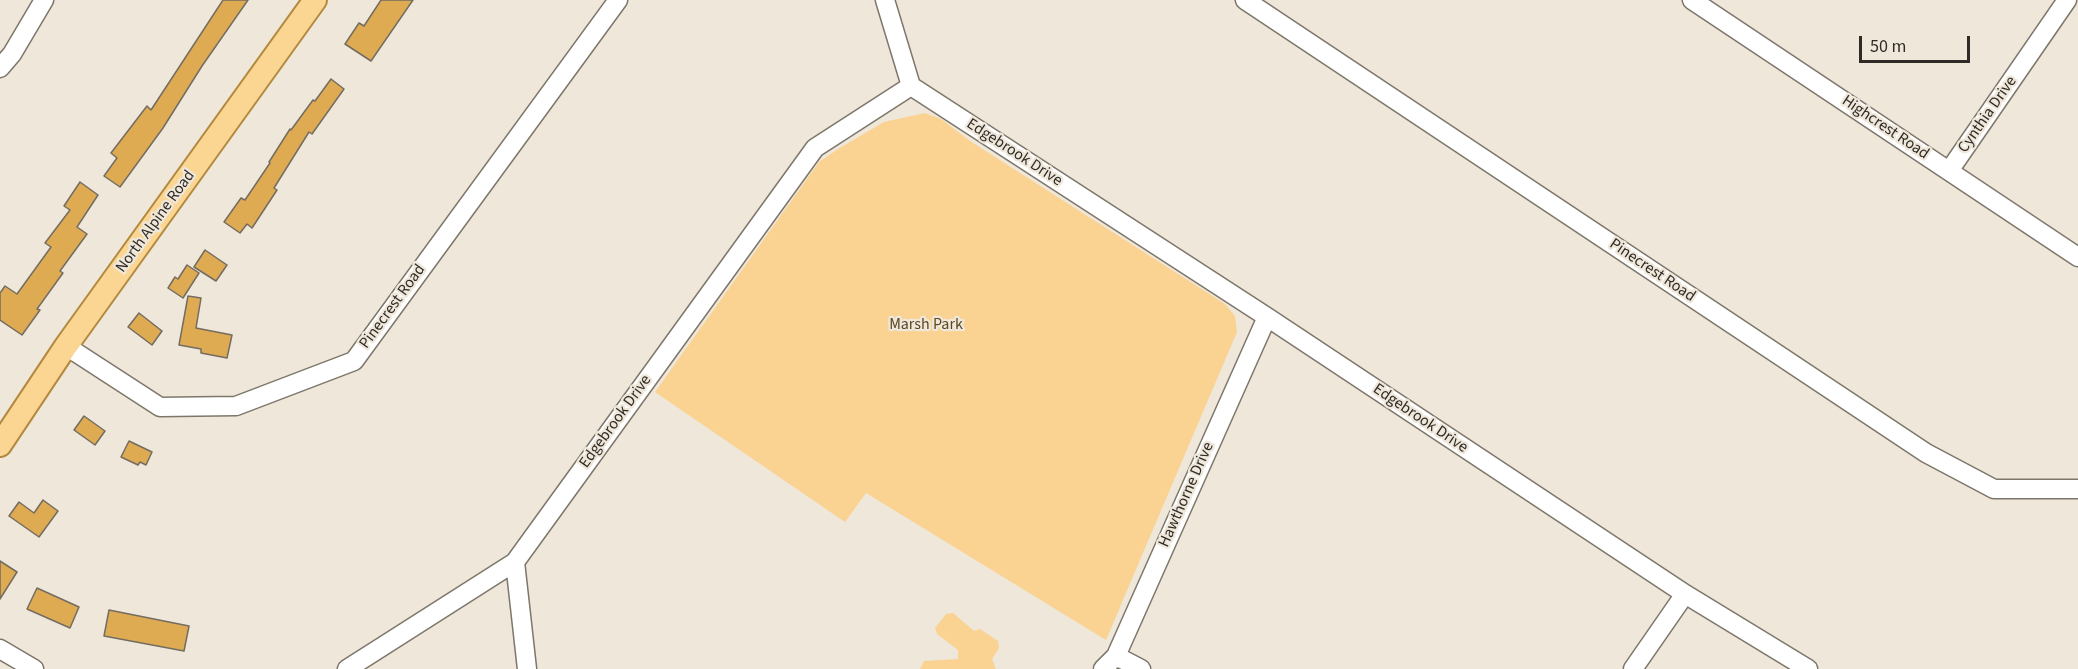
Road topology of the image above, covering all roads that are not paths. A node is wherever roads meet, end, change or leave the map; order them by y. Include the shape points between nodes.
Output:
1 (44, 0) edge
2 (315, 0) edge
3 (618, 0) edge
4 (885, 0) edge
5 (1245, 0) edge
6 (1692, 0) edge
7 (2067, 0) edge
8 (0, 68) edge
9 (911, 86) junction
10 (1949, 171) junction
11 (2078, 257) edge
12 (1267, 318) junction
13 (66, 346) junction
14 (0, 445) edge
15 (2078, 489) edge
16 (515, 562) junction
17 (1684, 594) junction
18 (0, 649) edge
19 (1116, 656) junction
20 (34, 669) edge
21 (347, 669) edge
22 (528, 669) edge
23 (1103, 669) edge
24 (1141, 669) edge
25 (1633, 669) edge
26 (1808, 669) edge

1 - 8 street
2 - 13 main road, North Alpine Road
3 - 13 street, Pinecrest Road via 354,361 236,406 160,407
4 - 9 street
5 - 15 street, Pinecrest Road via 1926,453 1994,489
6 - 10 street, Highcrest Road
7 - 10 street, Cynthia Drive
9 - 12 street, Edgebrook Drive
9 - 16 street, Edgebrook Drive via 815,148
10 - 11 street, Highcrest Road
12 - 17 street, Edgebrook Drive
12 - 19 street, Hawthorne Drive
13 - 14 main road, North Alpine Road
16 - 21 street, Edgebrook Drive
16 - 22 street
17 - 25 street
17 - 26 street, Edgebrook Drive
18 - 20 street
19 - 23 street, Hawthorne Drive
19 - 24 street

